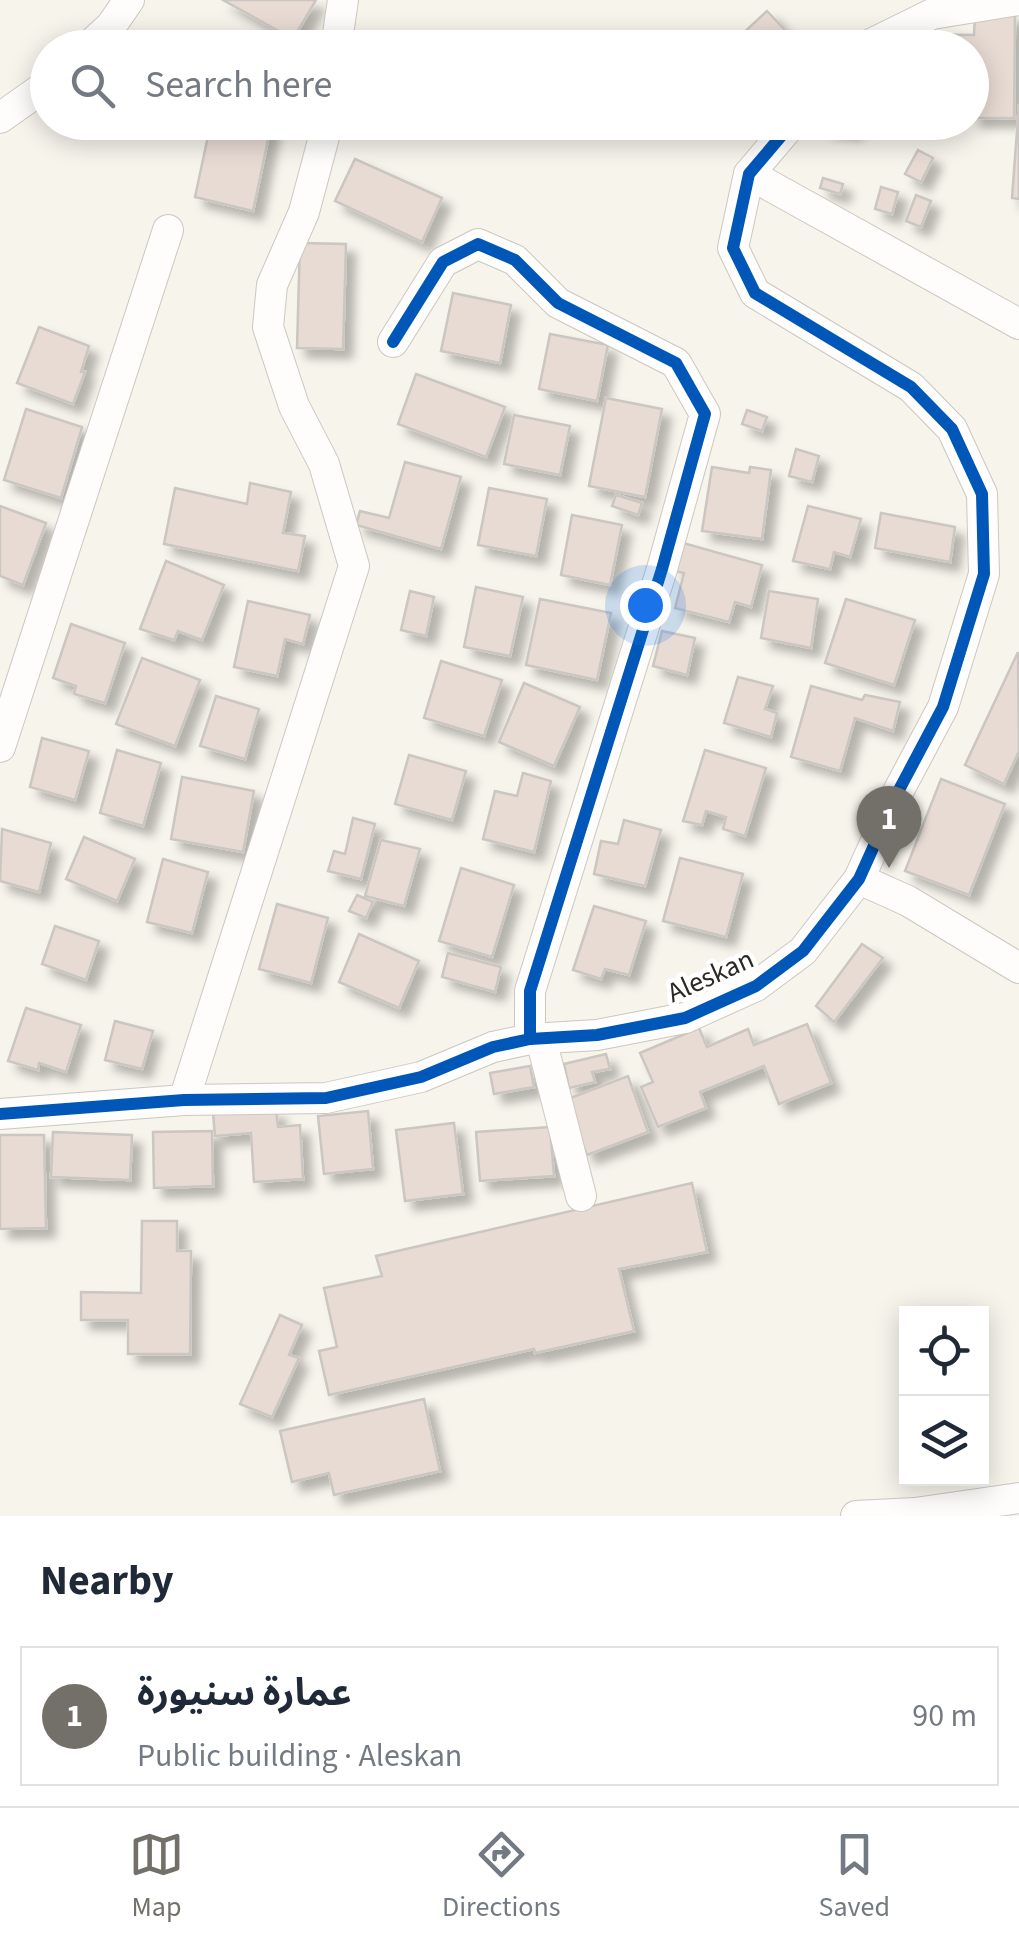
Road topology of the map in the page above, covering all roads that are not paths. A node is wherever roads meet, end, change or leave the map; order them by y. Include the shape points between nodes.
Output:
1 (128, 0) edge
2 (342, 0) edge
3 (1019, 0) edge
4 (107, 30) edge
5 (338, 30) edge
6 (900, 30) edge
7 (30, 97) edge
8 (0, 118) edge
9 (323, 140) edge
10 (777, 140) edge
11 (749, 174) junction
12 (168, 230) dead end
13 (1019, 324) edge
14 (393, 342) dead end
15 (0, 747) edge
16 (859, 878) junction
17 (1019, 968) edge
18 (535, 1039) junction
19 (184, 1100) junction
20 (0, 1114) edge
21 (581, 1196) dead end
22 (1019, 1498) edge
23 (856, 1516) edge

1 - 4 street
2 - 5 street
3 - 6 street via 932,14
7 - 8 street
9 - 19 street via 304,212 272,285 268,327 294,406 324,464 354,566
10 - 11 street
11 - 13 street
11 - 16 street, Aleskan via 732,248 755,294 911,387 952,430 982,494 984,574 943,707
12 - 15 street
14 - 18 street via 443,262 478,244 515,260 558,302 676,364 705,414 530,991
16 - 17 street
16 - 18 street, Aleskan via 802,951 756,986 685,1018
18 - 19 street, Aleskan via 420,1077 326,1098
18 - 21 street
19 - 20 street, Aleskan
22 - 23 street

